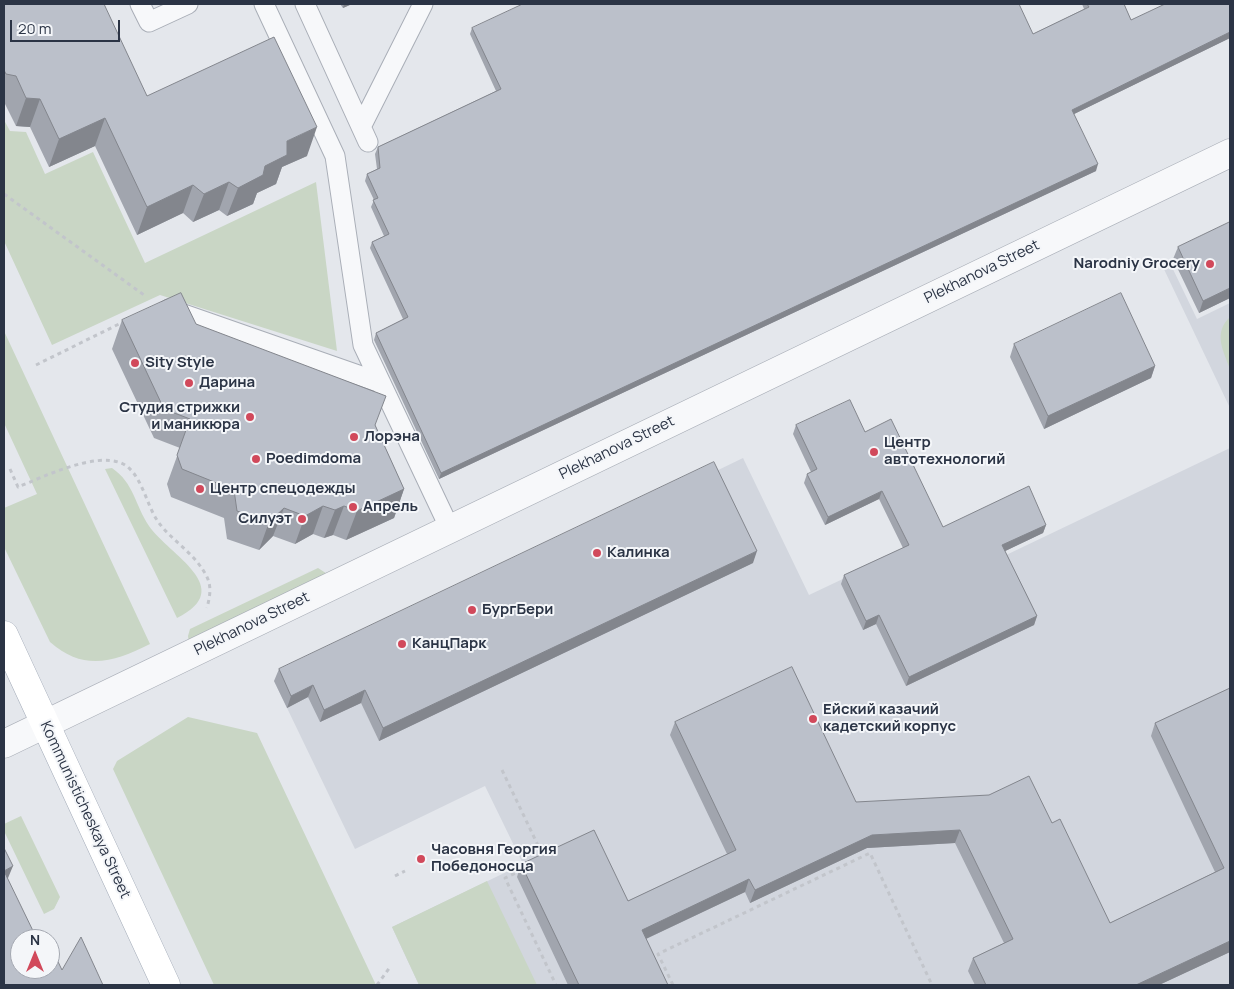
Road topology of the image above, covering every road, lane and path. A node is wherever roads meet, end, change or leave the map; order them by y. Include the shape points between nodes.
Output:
1 (140, 4) edge
2 (188, 4) edge
3 (264, 4) edge
4 (305, 4) edge
5 (423, 4) edge
6 (1230, 153) edge
7 (4, 194) edge
8 (158, 305) junction
9 (36, 365) dead end
10 (381, 383) junction
11 (10, 469) dead end
12 (450, 529) junction
13 (206, 613) dead end
14 (4, 635) edge
15 (44, 724) junction
16 (4, 744) edge
17 (502, 770) dead end
18 (536, 863) edge
19 (529, 866) edge
20 (405, 871) dead end
21 (394, 876) dead end
22 (390, 967) dead end
23 (166, 985) edge
24 (377, 985) edge
25 (556, 985) edge
26 (673, 985) edge
27 (932, 985) edge

1 - 2 lane via 149,22
3 - 10 lane via 335,156 364,345
4 - 5 lane via 364,134
6 - 12 street, Plekhanova Street
7 - 8 path
8 - 9 path
8 - 10 lane
10 - 12 lane
11 - 13 path via 18,486 81,463 115,462 129,468 158,522 192,555 206,575 210,594
12 - 15 street, Plekhanova Street
14 - 15 main road, Kommunisticheskaya Street
15 - 16 street, Plekhanova Street
15 - 23 main road, Kommunisticheskaya Street
17 - 18 path via 544,859
19 - 25 path via 505,878
20 - 21 path
22 - 24 path
26 - 27 path via 658,954 870,853

